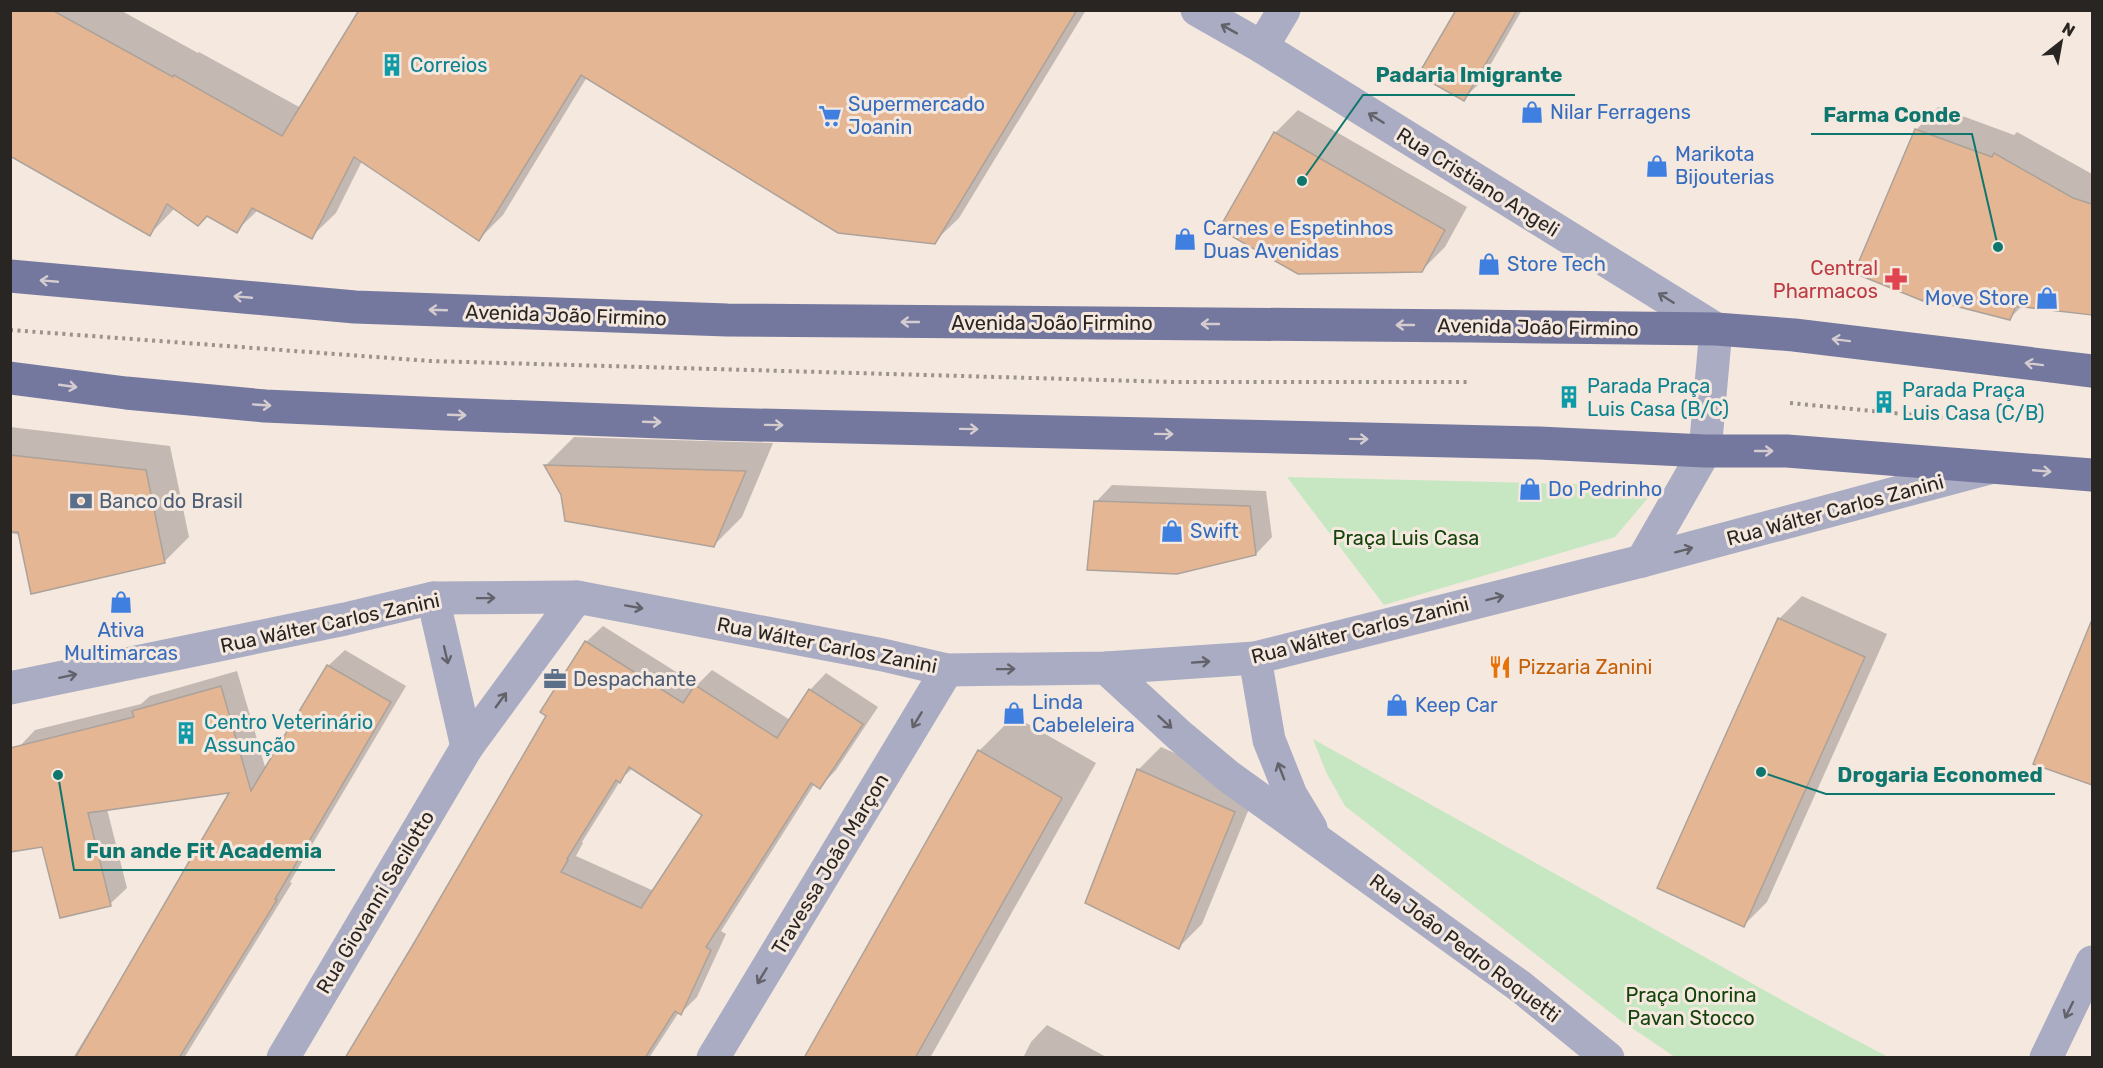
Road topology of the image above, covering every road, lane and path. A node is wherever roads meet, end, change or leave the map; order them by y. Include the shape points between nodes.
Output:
1 (1197, 10) edge
2 (1284, 10) edge
3 (1262, 47) junction
4 (10, 276) edge
5 (1716, 329) junction
6 (10, 330) edge
7 (2092, 371) edge
8 (10, 378) edge
9 (1470, 382) dead end
10 (1705, 451) junction
11 (1994, 467) junction
12 (2092, 475) edge
13 (1642, 561) junction
14 (577, 597) junction
15 (433, 598) junction
16 (1255, 658) junction
17 (1106, 668) junction
18 (947, 670) junction
19 (10, 688) edge
20 (467, 747) junction
21 (1319, 841) junction
22 (2092, 962) edge
23 (284, 1058) edge
24 (713, 1058) edge
25 (1608, 1058) edge
26 (2046, 1058) edge

3 -> 1 street, Rua Cristiano Angeli
2 - 3 street
5 -> 3 street, Rua Cristiano Angeli
5 -> 4 main road, Avenida João Firmino via 716,320 355,307
7 -> 5 main road, Avenida João Firmino
5 - 10 street
6 - 9 path via 442,361 1174,382
8 -> 10 main road via 265,406 445,414 1539,443
10 -> 11 main road via 1787,451
10 - 13 street
11 -> 12 main road
13 -> 11 street, Rua Wálter Carlos Zanini
16 -> 13 street, Rua Wálter Carlos Zanini
15 -> 14 street, Rua Wálter Carlos Zanini
14 -> 18 street, Rua Wálter Carlos Zanini
20 -> 14 street, Rua Giovanni Sacilotto
19 -> 15 street, Rua Wálter Carlos Zanini
15 -> 20 street
17 -> 16 street, Rua Wálter Carlos Zanini
21 -> 16 street, Rua Joâo Pedro Roquetti via 1291,795 1269,740
18 -> 17 street, Rua Wálter Carlos Zanini
17 -> 21 street, Rua Joâo Pedro Roquetti via 1228,776
18 -> 24 street, Travessa João Marçon
20 - 23 street, Rua Giovanni Sacilotto
21 - 25 street, Rua Joâo Pedro Roquetti via 1521,987
22 -> 26 street

